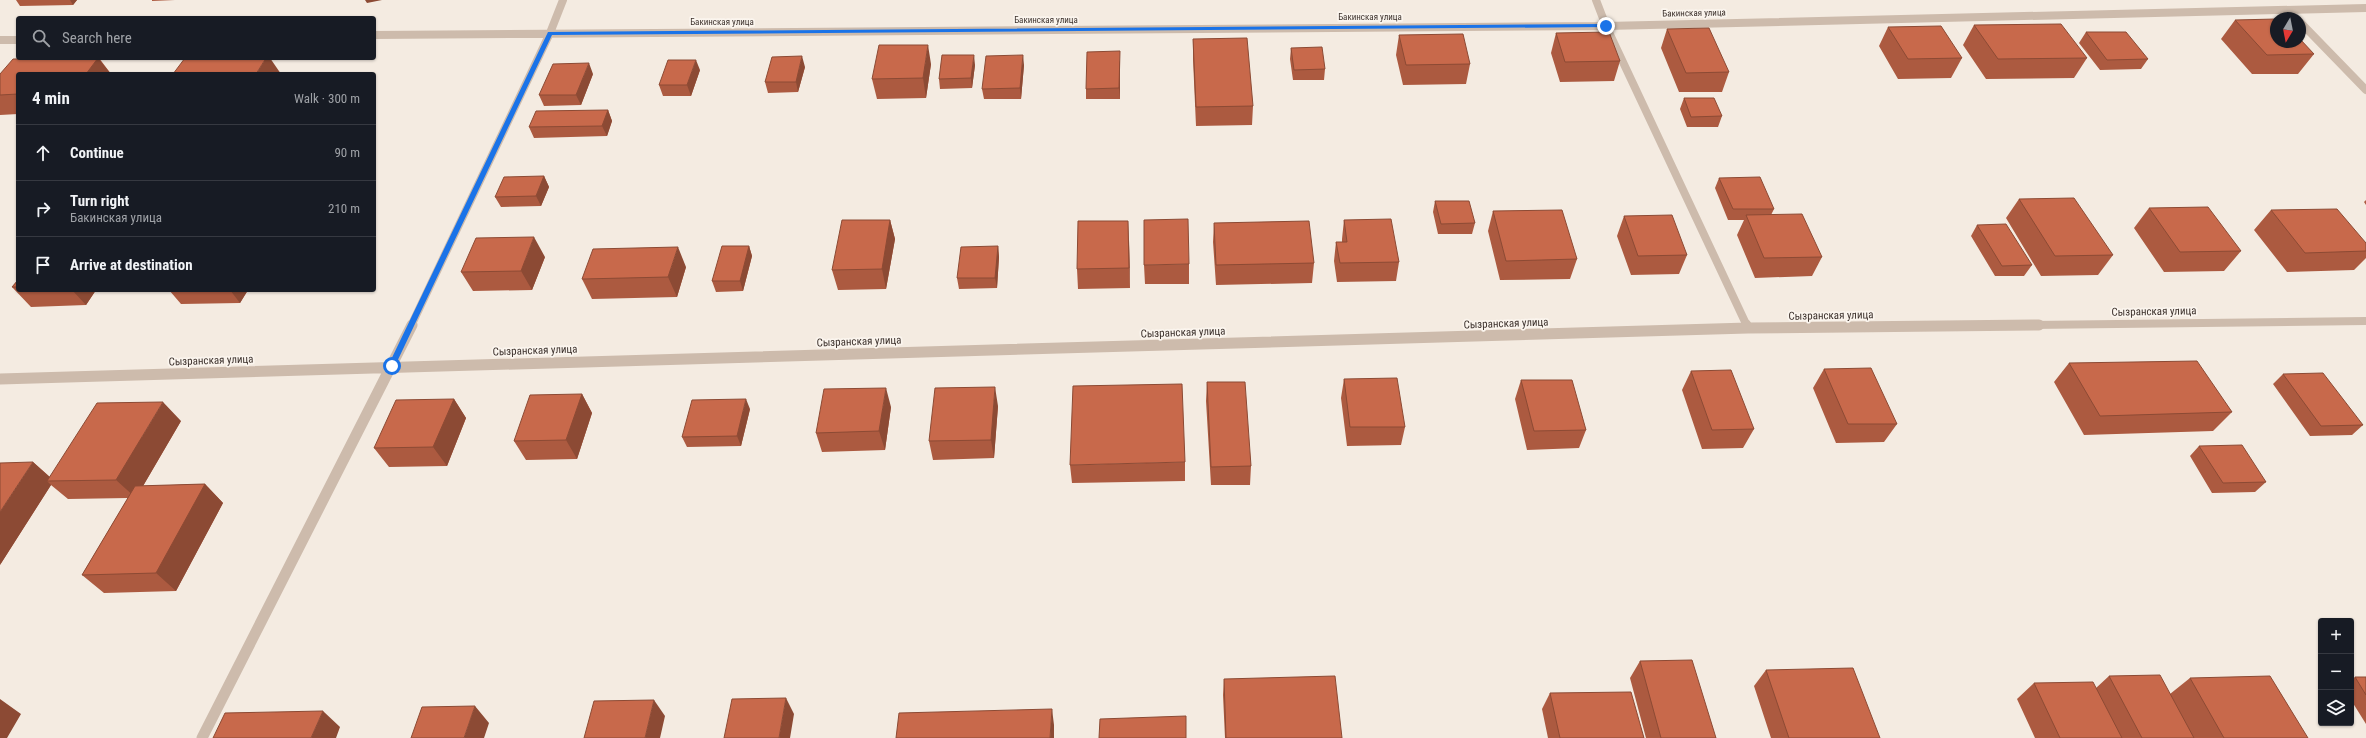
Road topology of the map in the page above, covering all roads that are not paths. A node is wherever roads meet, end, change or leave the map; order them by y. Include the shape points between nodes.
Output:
1 (563, 0) edge
2 (1596, 0) edge
3 (2279, 0) edge
4 (2366, 8) edge
5 (2287, 9) junction
6 (2290, 12) edge
7 (1606, 26) junction
8 (2306, 28) edge
9 (550, 33) junction
10 (376, 35) edge
11 (0, 40) edge
12 (16, 40) edge
13 (2366, 90) edge
14 (2366, 321) edge
15 (1748, 328) junction
16 (392, 366) junction
17 (0, 379) edge
18 (202, 738) edge

1 - 9 street
2 - 7 street
3 - 5 street
4 - 5 street, Бакинская улица
5 - 6 street
5 - 7 street, Бакинская улица
7 - 9 street, Бакинская улица
7 - 15 street
8 - 13 street
9 - 10 street, Бакинская улица
9 - 16 street
11 - 12 street
14 - 15 street, Сызранская улица
15 - 16 street, Сызранская улица
16 - 17 street, Сызранская улица
16 - 18 street

